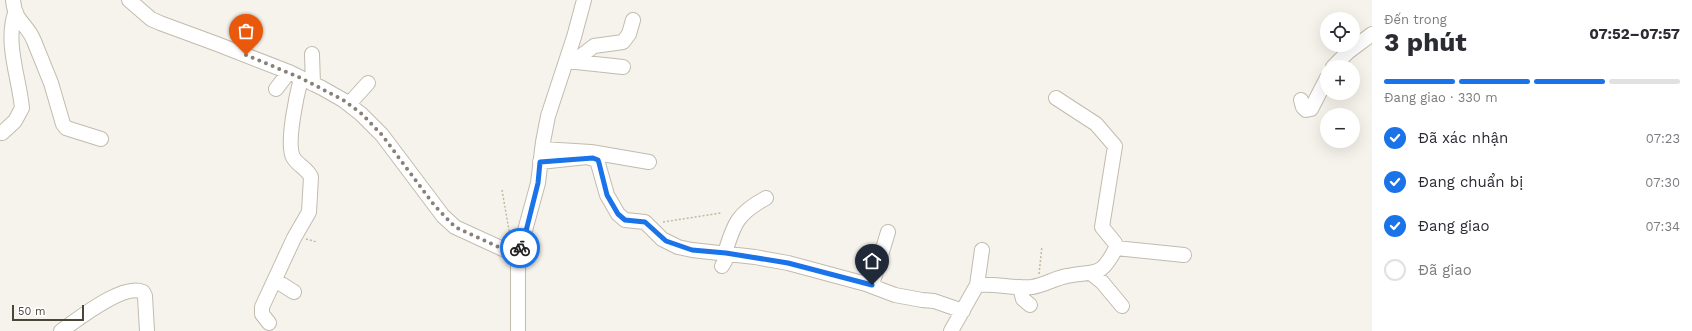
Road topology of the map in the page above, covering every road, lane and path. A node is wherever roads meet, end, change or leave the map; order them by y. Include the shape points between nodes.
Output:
1 (129, 0) edge
2 (584, 0) edge
3 (14, 6) edge
4 (633, 20) dead end
5 (1372, 34) edge
6 (312, 54) dead end
7 (1340, 60) edge
8 (570, 62) junction
9 (623, 68) dead end
10 (295, 75) junction
11 (368, 83) dead end
12 (313, 84) junction
13 (276, 89) dead end
14 (1320, 92) edge
15 (1056, 98) dead end
16 (1301, 100) dead end
17 (349, 104) junction
18 (2, 133) dead end
19 (101, 139) dead end
20 (541, 156) junction
21 (649, 162) dead end
22 (502, 190) dead end
23 (766, 198) dead end
24 (721, 213) dead end
25 (660, 223) dead end
26 (888, 232) dead end
27 (1042, 246) dead end
28 (1116, 248) junction
29 (982, 250) dead end
30 (516, 255) junction
31 (1184, 255) dead end
32 (726, 258) junction
33 (1092, 274) junction
34 (275, 280) junction
35 (872, 285) junction
36 (977, 285) junction
37 (1038, 286) junction
38 (1020, 287) junction
39 (294, 292) dead end
40 (1030, 305) dead end
41 (1122, 306) dead end
42 (963, 310) junction
43 (269, 323) dead end
44 (61, 331) edge
45 (147, 331) edge
46 (518, 331) edge
47 (951, 331) edge

1 - 10 street via 160,24
2 - 8 street
3 - 18 street via 13,60 22,108 15,121
3 - 19 street via 32,35 51,83 63,124 66,128
4 - 8 street via 629,34 623,42 594,46
5 - 7 street
6 - 12 street
8 - 9 street
8 - 20 street via 548,116
10 - 12 street
10 - 13 street
10 - 34 street via 290,148 296,161 311,177 310,207
11 - 17 street
12 - 17 street
14 - 16 street via 1311,109 1306,110
15 - 28 street via 1096,124 1115,146 1102,227
17 - 30 street via 382,135 434,205 455,227
20 - 21 street via 591,152
20 - 30 street via 536,189
20 - 32 street via 587,157 598,160 607,195 618,214 625,220 645,222 662,239 678,247
22 - 30 path
23 - 32 street via 752,205 741,215 731,232
24 - 25 path
26 - 35 street
27 - 37 path
28 - 31 street
28 - 33 street via 1100,270
29 - 36 street
30 - 46 street
32 - 35 street via 788,263
33 - 37 street via 1066,276
33 - 41 street
34 - 39 street
34 - 43 street via 261,310
35 - 42 street via 895,295 934,301
36 - 38 street
36 - 42 street
37 - 38 street
38 - 40 street via 1023,299
42 - 47 street
44 - 45 street via 104,301 122,293 140,290 145,296

